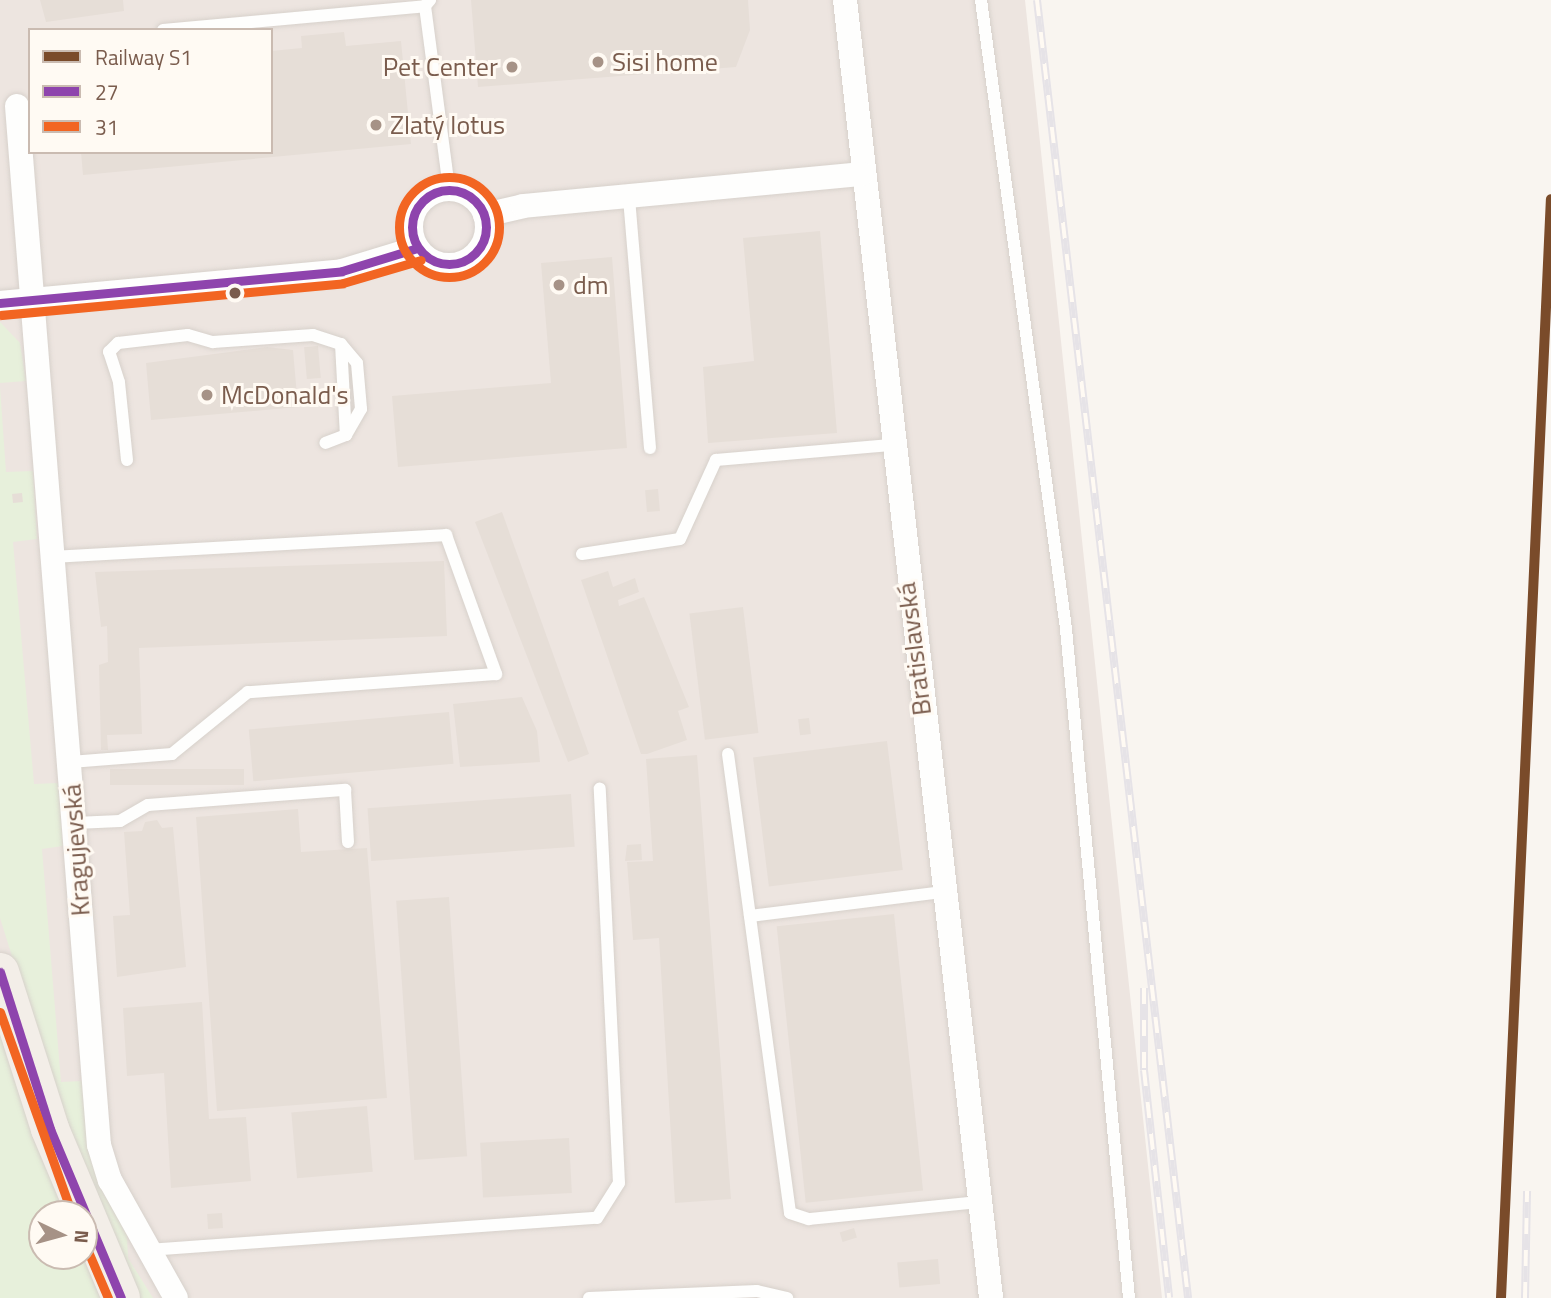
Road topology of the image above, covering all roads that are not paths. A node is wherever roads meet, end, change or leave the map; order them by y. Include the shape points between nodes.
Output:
1 (845, 0) edge
2 (981, 0) edge
3 (428, 3) edge
4 (183, 28) edge
5 (17, 106) dead end
6 (24, 130) edge
7 (861, 174) junction
8 (449, 189) junction
9 (629, 198) junction
10 (485, 215) junction
11 (417, 248) junction
12 (32, 300) junction
13 (0, 303) edge
14 (325, 443) dead end
15 (890, 445) junction
16 (650, 448) dead end
17 (127, 460) dead end
18 (582, 554) dead end
19 (52, 557) junction
20 (728, 754) dead end
21 (70, 762) junction
22 (600, 788) dead end
23 (75, 823) junction
24 (348, 842) dead end
25 (942, 892) junction
26 (750, 916) junction
27 (0, 972) edge
28 (980, 1202) junction
29 (146, 1250) junction
30 (121, 1298) edge
31 (176, 1298) edge
32 (589, 1298) edge
33 (787, 1298) edge
34 (991, 1298) edge
35 (1129, 1298) edge

1 - 7 street, Bratislavská
2 - 35 lane via 1066,629
3 - 4 lane
3 - 8 lane
5 - 6 street, Kragujevská
6 - 12 street, Kragujevská
7 - 9 street
7 - 15 street, Bratislavská
8 - 10 street via 471,196
8 - 11 street via 419,204 411,225
9 - 10 street via 523,206
9 - 16 lane
10 - 11 street via 484,240 468,259 435,262
11 - 12 street via 342,271
12 - 13 street
12 - 19 street, Kragujevská
14 - 17 lane via 346,435 358,417 357,363 341,344 313,335 213,342 188,335 113,346
15 - 18 lane via 716,460 680,539
15 - 25 street, Bratislavská
19 - 21 street, Kragujevská
19 - 21 lane via 446,535 496,674 248,692 172,754
20 - 26 lane
21 - 23 street, Kragujevská
22 - 29 lane via 619,1184 597,1219
23 - 24 lane via 120,821 149,804 345,790
23 - 29 street, Kragujevská via 99,1145
25 - 26 lane
25 - 28 street, Bratislavská
26 - 28 lane via 790,1213 809,1219
27 - 30 main road via 50,1129
28 - 34 street, Bratislavská
29 - 31 street, Kragujevská
32 - 33 lane via 757,1290

